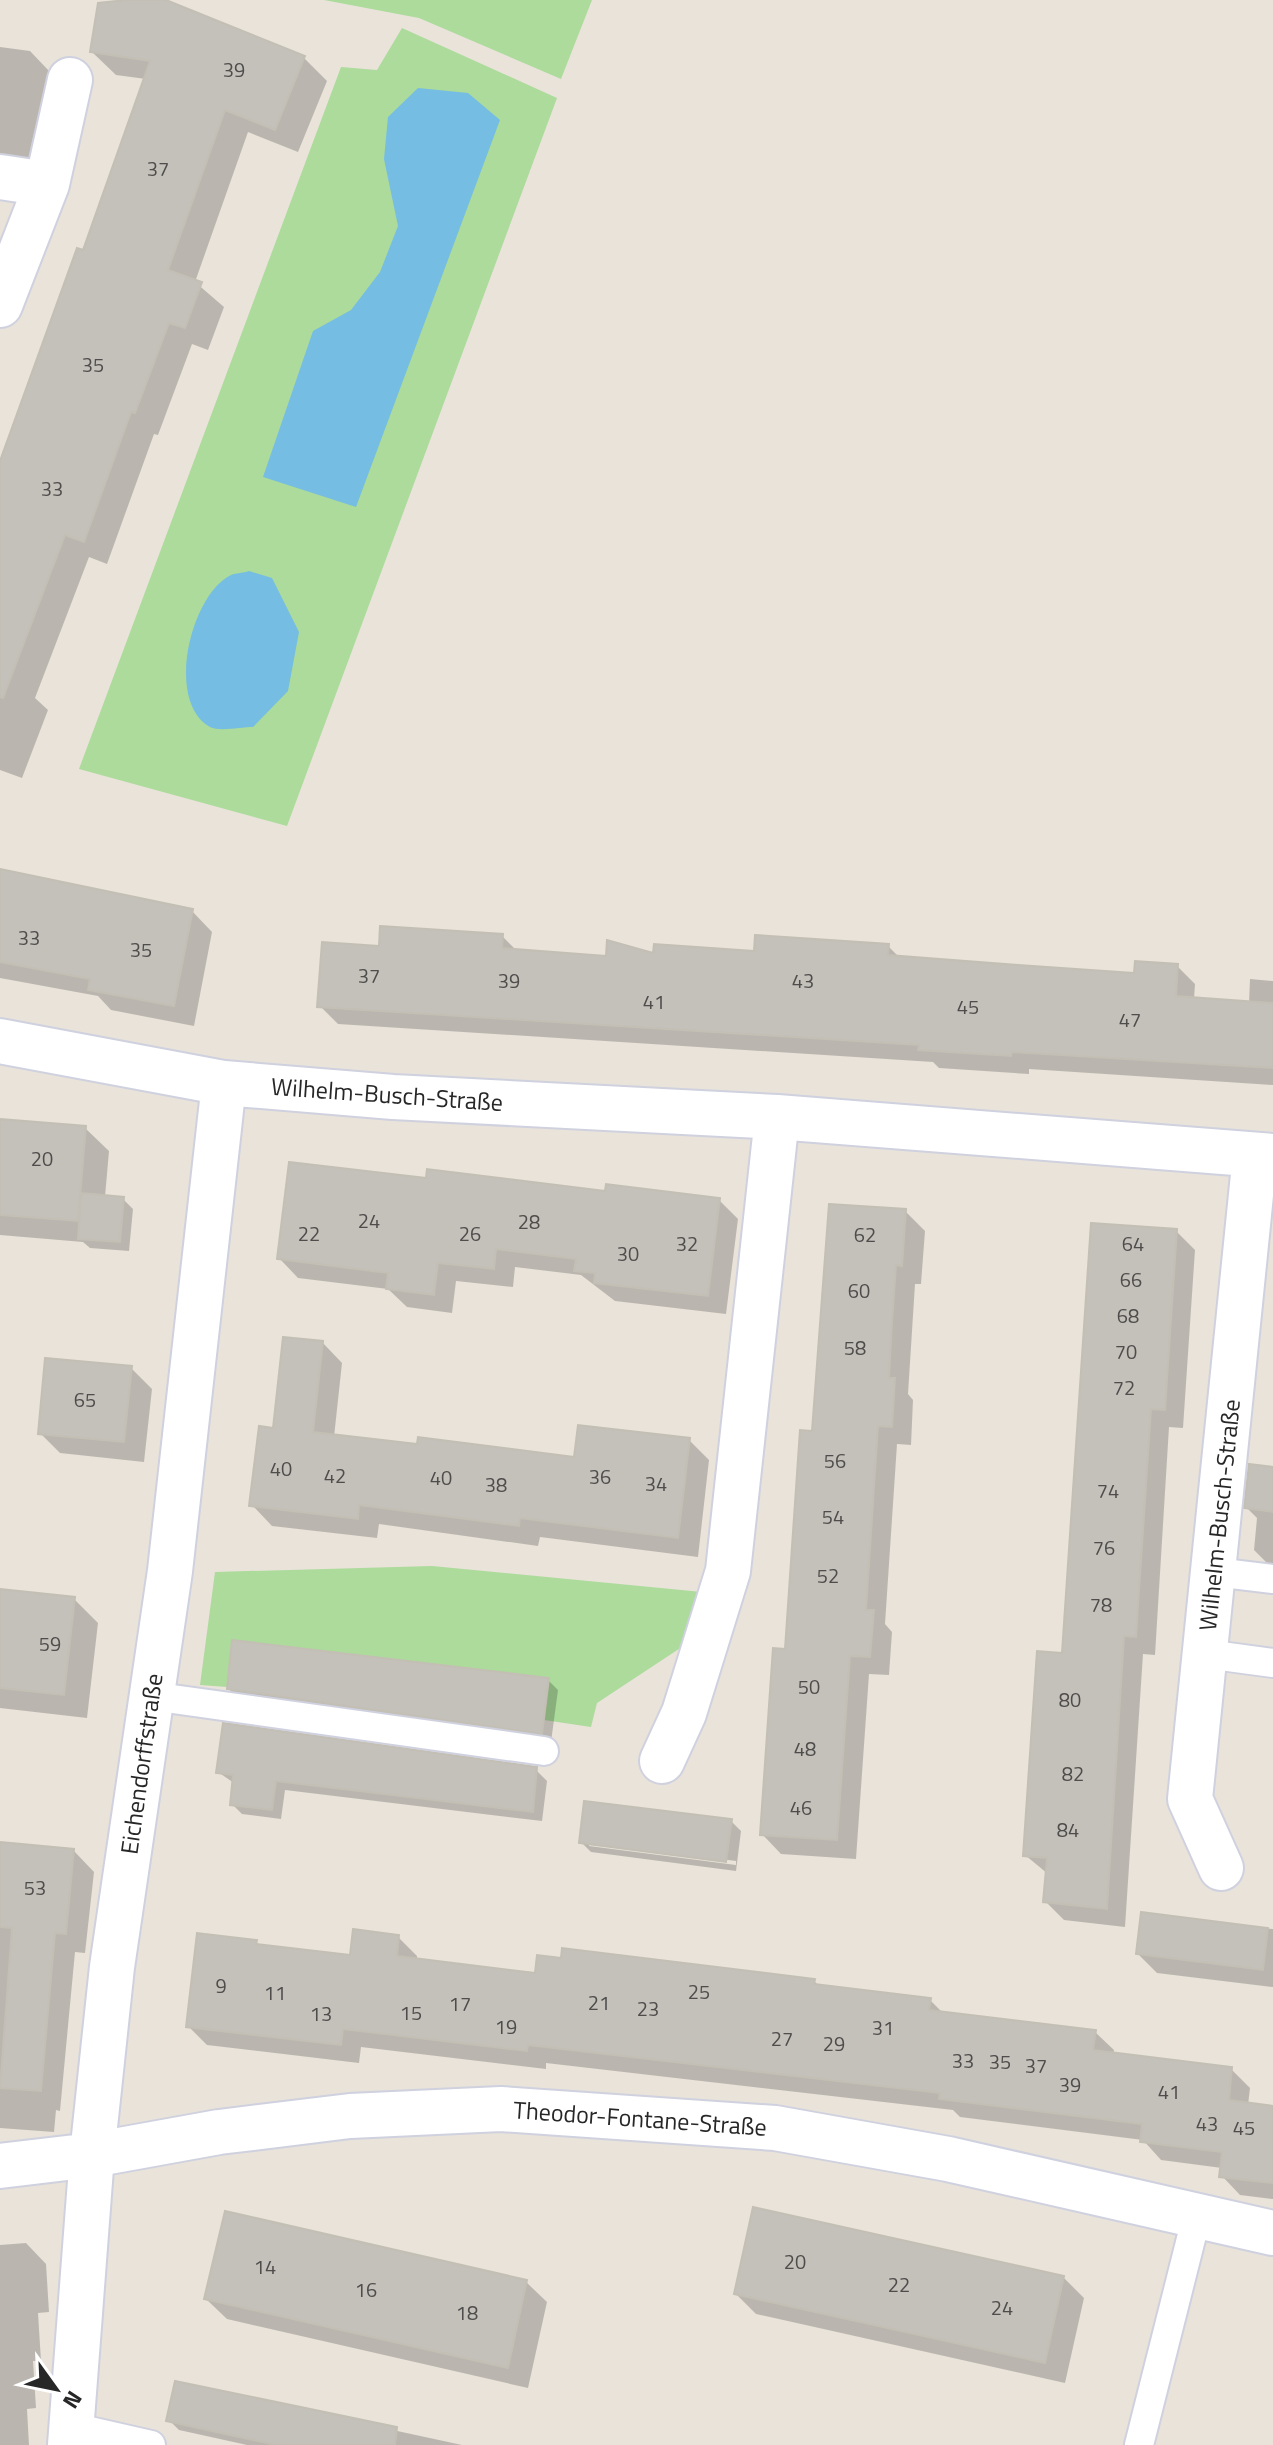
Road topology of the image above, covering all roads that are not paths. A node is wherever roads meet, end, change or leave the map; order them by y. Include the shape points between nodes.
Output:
1 (70, 80) dead end
2 (0, 177) edge
3 (47, 184) junction
4 (0, 305) edge
5 (0, 1041) edge
6 (224, 1083) junction
7 (777, 1117) junction
8 (1264, 1155) edge
9 (1215, 1572) junction
10 (1273, 1579) edge
11 (1206, 1654) junction
12 (1273, 1663) edge
13 (151, 1696) junction
14 (544, 1751) dead end
15 (662, 1761) dead end
16 (1221, 1868) dead end
17 (92, 2155) junction
18 (0, 2166) edge
19 (1197, 2215) junction
20 (1273, 2233) edge
21 (71, 2436) edge
22 (151, 2445) edge
23 (1139, 2445) edge

1 - 3 street
2 - 3 street
3 - 4 street
5 - 6 street, Wilhelm-Busch-Straße
6 - 7 street, Wilhelm-Busch-Straße
6 - 13 street, Eichendorffstraße via 170,1571
7 - 8 street, Wilhelm-Busch-Straße
7 - 15 street via 728,1571 684,1713
8 - 9 street, Wilhelm-Busch-Straße
9 - 10 lane
9 - 11 street, Wilhelm-Busch-Straße
11 - 12 lane
11 - 16 street, Wilhelm-Busch-Straße via 1190,1799
13 - 14 lane
13 - 17 street, Eichendorffstraße via 112,1967
17 - 18 street, Theodor-Fontane-Straße
17 - 19 street, Theodor-Fontane-Straße via 350,2116 501,2109 775,2128 948,2159
17 - 21 street, Eichendorffstraße
19 - 20 street, Theodor-Fontane-Straße
19 - 23 lane
21 - 22 lane

